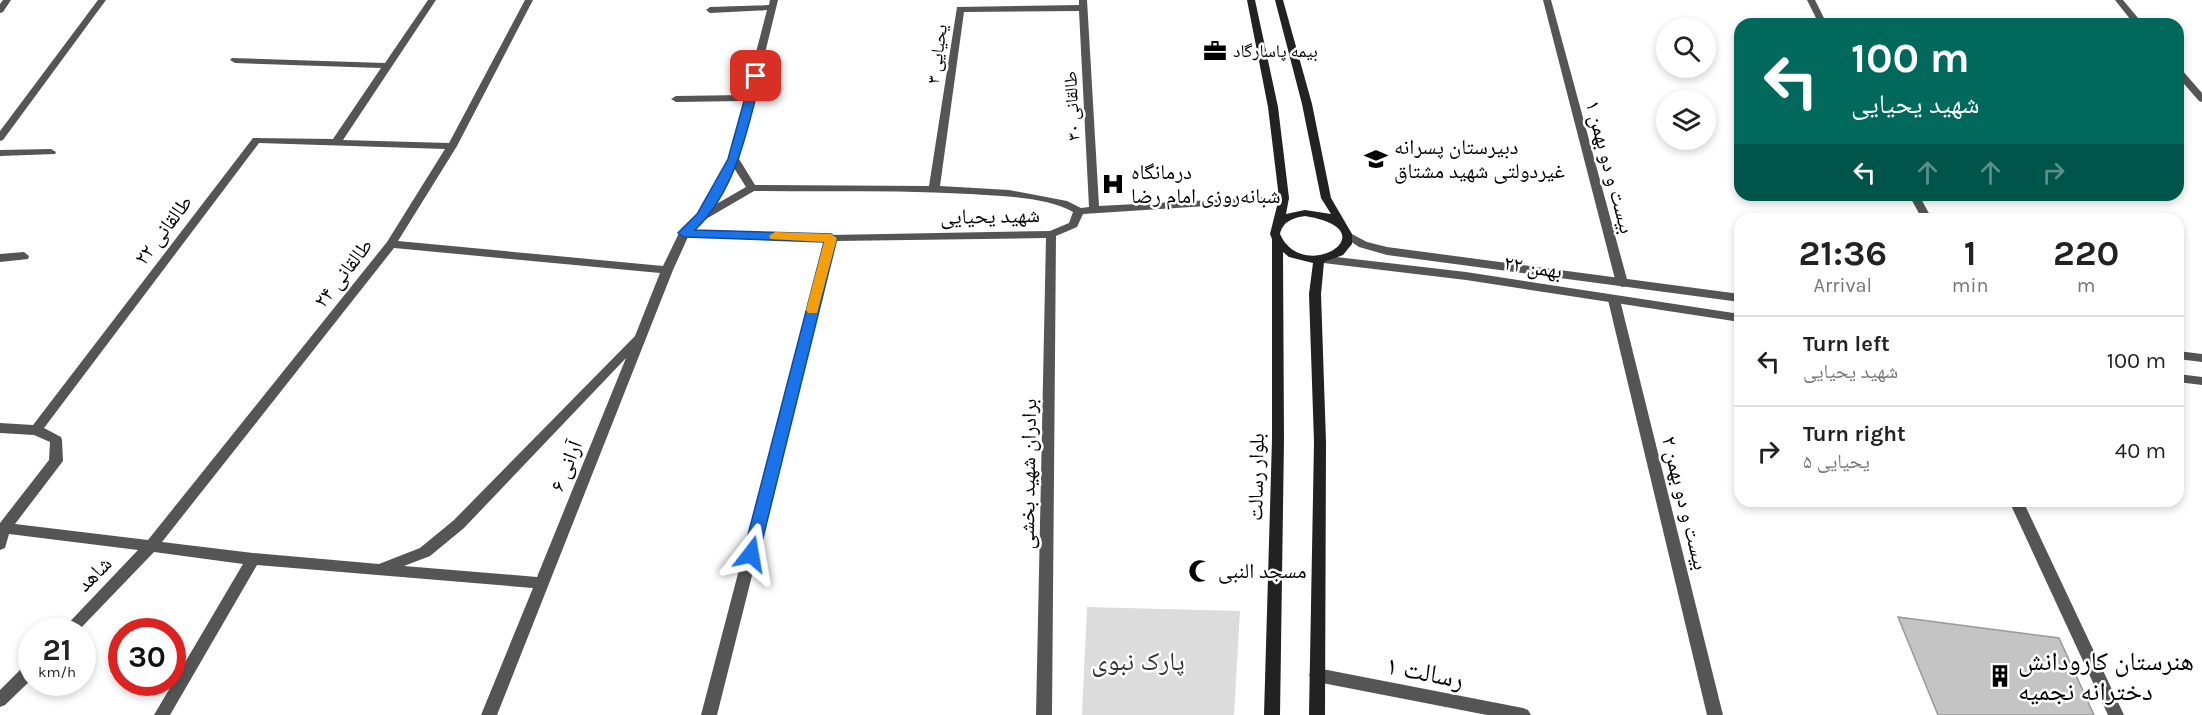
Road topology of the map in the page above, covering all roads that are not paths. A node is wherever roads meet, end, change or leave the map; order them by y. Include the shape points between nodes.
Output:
1 (7, 0) edge
2 (102, 0) edge
3 (432, 0) edge
4 (529, 0) edge
5 (1251, 0) edge
6 (1279, 0) edge
7 (1547, 0) edge
8 (1811, 0) edge
9 (2119, 0) edge
10 (773, 3) edge
11 (1083, 4) edge
12 (0, 9) edge
13 (710, 10) dead end
14 (1820, 18) edge
15 (2134, 18) edge
16 (235, 60) dead end
17 (388, 66) junction
18 (2184, 78) edge
19 (676, 99) dead end
20 (750, 99) junction
21 (2202, 99) edge
22 (0, 138) edge
23 (337, 141) junction
24 (452, 146) junction
25 (51, 152) dead end
26 (0, 153) edge
27 (734, 159) junction
28 (752, 188) junction
29 (934, 189) junction
30 (1284, 198) junction
31 (1094, 210) junction
32 (1079, 211) junction
33 (702, 217) junction
34 (1279, 223) junction
35 (1347, 231) junction
36 (684, 233) junction
37 (1052, 234) junction
38 (831, 238) junction
39 (1277, 239) junction
40 (391, 244) junction
41 (24, 256) dead end
42 (0, 258) edge
43 (1319, 259) junction
44 (667, 270) junction
45 (1622, 283) junction
46 (1734, 297) edge
47 (1614, 300) junction
48 (1734, 317) edge
49 (640, 335) junction
50 (2184, 356) edge
51 (2202, 358) edge
52 (2184, 379) edge
53 (2202, 381) edge
54 (0, 428) edge
55 (36, 430) junction
56 (2019, 507) edge
57 (4, 528) junction
58 (0, 544) edge
59 (151, 546) junction
60 (253, 559) junction
61 (381, 569) junction
62 (540, 583) junction
63 (81, 618) edge
64 (1317, 675) junction
65 (18, 682) edge
66 (0, 700) edge
67 (162, 715) edge
68 (489, 715) edge
69 (709, 715) edge
70 (1044, 715) edge
71 (1272, 715) edge
72 (1317, 715) edge
73 (1523, 715) edge
74 (1715, 715) edge
75 (2115, 715) edge

1 - 12 street
2 - 22 street
3 - 17 street
4 - 24 street, طالقانی ۲۴
5 - 30 main road via 1273,107
6 - 35 main road via 1307,104 1326,198
7 - 45 street, بیست و دو بهمن ۱
8 - 14 street
9 - 15 street
10 - 13 street
10 - 20 street
11 - 29 street, یحیایی ۳ via 960,9
11 - 31 street, طالقانی ۳۰
16 - 17 street
17 - 23 street
18 - 21 street
19 - 20 street
20 - 27 street
23 - 24 street
23 - 55 street, طالقانی ۲۲ via 256,140
24 - 40 street, طالقانی ۲۴
25 - 26 street
27 - 28 street
27 - 33 street
28 - 29 street
28 - 33 street
29 - 32 street via 1009,193 1067,204
30 - 31 street
30 - 34 main road
31 - 32 street
32 - 37 street, شهید یحیایی via 1073,225
33 - 36 street
34 - 35 main road via 1295,214 1317,213 1338,221
34 - 39 main road
35 - 43 main road via 1345,248 1339,254
35 - 45 street, ۲۲ بهمن via 1363,245 1387,251
36 - 38 street, شهید یحیایی
36 - 44 street, آرانی ۶
37 - 38 street, شهید یحیایی
37 - 70 street, برادران شهید بخشی
38 - 69 street
39 - 43 main road via 1288,251
39 - 71 main road, بلوار رسالت via 1278,439
40 - 44 street
40 - 59 street, طالقانی ۲۴
41 - 42 street
43 - 47 street, ۲۲ بهمن via 1466,276
43 - 64 main road
44 - 49 street, آرانی ۶
45 - 46 street, ۲۲ بهمن
47 - 48 street, ۲۲ بهمن
47 - 74 street, بیست و دو بهمن ۲
49 - 61 street via 459,524 425,552
49 - 62 street, آرانی ۶
50 - 51 street
52 - 53 street
54 - 55 street
55 - 57 street via 56,440 56,461
56 - 75 street
57 - 58 street
57 - 59 street
59 - 60 street
59 - 63 street, شاهد
60 - 61 street
60 - 67 street
61 - 62 street
62 - 68 street, آرانی ۶
64 - 72 main road
64 - 73 street, رسالت ۱
65 - 66 street

